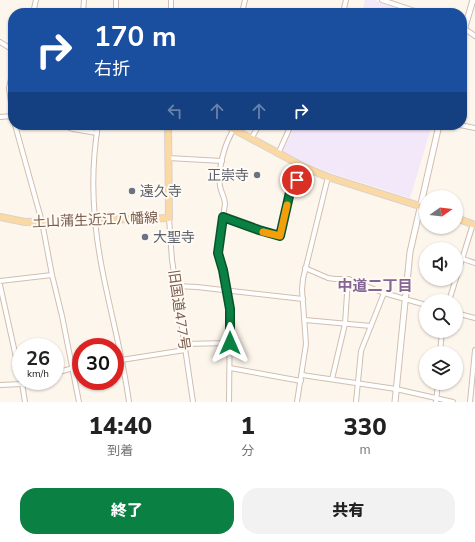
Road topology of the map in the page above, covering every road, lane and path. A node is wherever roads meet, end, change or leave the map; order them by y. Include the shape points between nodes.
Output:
1 (382, 0) edge
2 (473, 0) edge
3 (406, 8) edge
4 (467, 17) edge
5 (16, 130) edge
6 (79, 130) edge
7 (97, 130) edge
8 (168, 130) edge
9 (234, 130) edge
10 (236, 130) edge
11 (256, 130) edge
12 (289, 130) edge
13 (438, 130) edge
14 (97, 133) junction
15 (251, 139) junction
16 (278, 154) junction
17 (168, 158) junction
18 (222, 161) junction
19 (304, 167) junction
20 (328, 177) junction
21 (426, 190) edge
22 (419, 206) edge
23 (0, 217) edge
24 (223, 217) junction
25 (169, 218) junction
26 (95, 220) junction
27 (463, 220) edge
28 (419, 221) edge
29 (42, 222) junction
30 (474, 224) edge
31 (463, 259) joint
32 (475, 263) edge
33 (305, 268) junction
34 (52, 275) junction
35 (348, 279) junction
36 (0, 281) edge
37 (0, 285) edge
38 (176, 286) junction
39 (227, 290) junction
40 (384, 293) junction
41 (303, 299) junction
42 (405, 299) junction
43 (419, 303) edge
44 (463, 315) edge
45 (475, 318) edge
46 (305, 320) junction
47 (345, 324) junction
48 (371, 326) junction
49 (117, 338) edge
50 (12, 340) edge
51 (230, 343) junction
52 (184, 344) junction
53 (185, 350) junction
54 (475, 350) edge
55 (124, 360) edge
56 (72, 368) joint
57 (230, 368) junction
58 (64, 370) edge
59 (124, 372) edge
60 (302, 375) junction
61 (332, 379) junction
62 (301, 381) junction
63 (12, 383) edge
64 (358, 383) junction
65 (0, 385) edge
66 (396, 389) junction
67 (23, 390) edge
68 (77, 390) edge
69 (437, 390) edge
70 (436, 400) edge
71 (25, 402) edge
72 (79, 402) edge
73 (129, 402) edge
74 (193, 402) edge
75 (229, 402) edge
76 (297, 402) edge
77 (356, 402) edge
78 (395, 402) edge
79 (453, 402) edge
80 (470, 402) edge

1 - 3 street
2 - 4 street
5 - 29 street
6 - 14 street
7 - 14 street
8 - 17 main road, 土山蒲生近江八幡線
9 - 18 street
10 - 15 main road
11 - 15 street
12 - 16 street
13 - 21 street
14 - 26 street via 94,165
15 - 16 main road
16 - 19 main road
17 - 18 street
17 - 25 main road, 土山蒲生近江八幡線
18 - 24 street via 220,186 225,198
19 - 20 main road
19 - 24 street via 290,192 280,236
20 - 22 main road
20 - 33 street
23 - 29 main road, 土山蒲生近江八幡線 via 25,222
24 - 39 street via 218,253
25 - 26 main road, 土山蒲生近江八幡線
25 - 38 street, 旧国道477号
26 - 29 main road, 土山蒲生近江八幡線
26 - 49 street
27 - 30 main road
28 - 42 street via 410,252
29 - 34 street
30 - 31 street
31 - 32 street
33 - 35 street via 328,278
33 - 41 street
34 - 36 street
34 - 56 street
35 - 40 street
35 - 47 street
37 - 50 street
38 - 39 street
38 - 52 street, 旧国道477号
39 - 41 street
39 - 51 street
40 - 42 street
40 - 48 street
41 - 46 street
42 - 43 street
42 - 66 street
44 - 45 street
46 - 47 street
46 - 60 street via 306,344
47 - 48 street
47 - 61 street
48 - 64 street via 361,351
51 - 52 street
51 - 57 street
52 - 53 street, 旧国道477号
53 - 55 street
53 - 74 street, 旧国道477号
54 - 80 street
56 - 58 street
57 - 62 street
57 - 75 street
59 - 73 street
60 - 61 street
60 - 62 street
61 - 64 street
62 - 76 street
63 - 65 street
64 - 66 street
64 - 77 street
66 - 70 street
66 - 78 street
67 - 71 street
68 - 72 street
69 - 70 street
70 - 79 street

